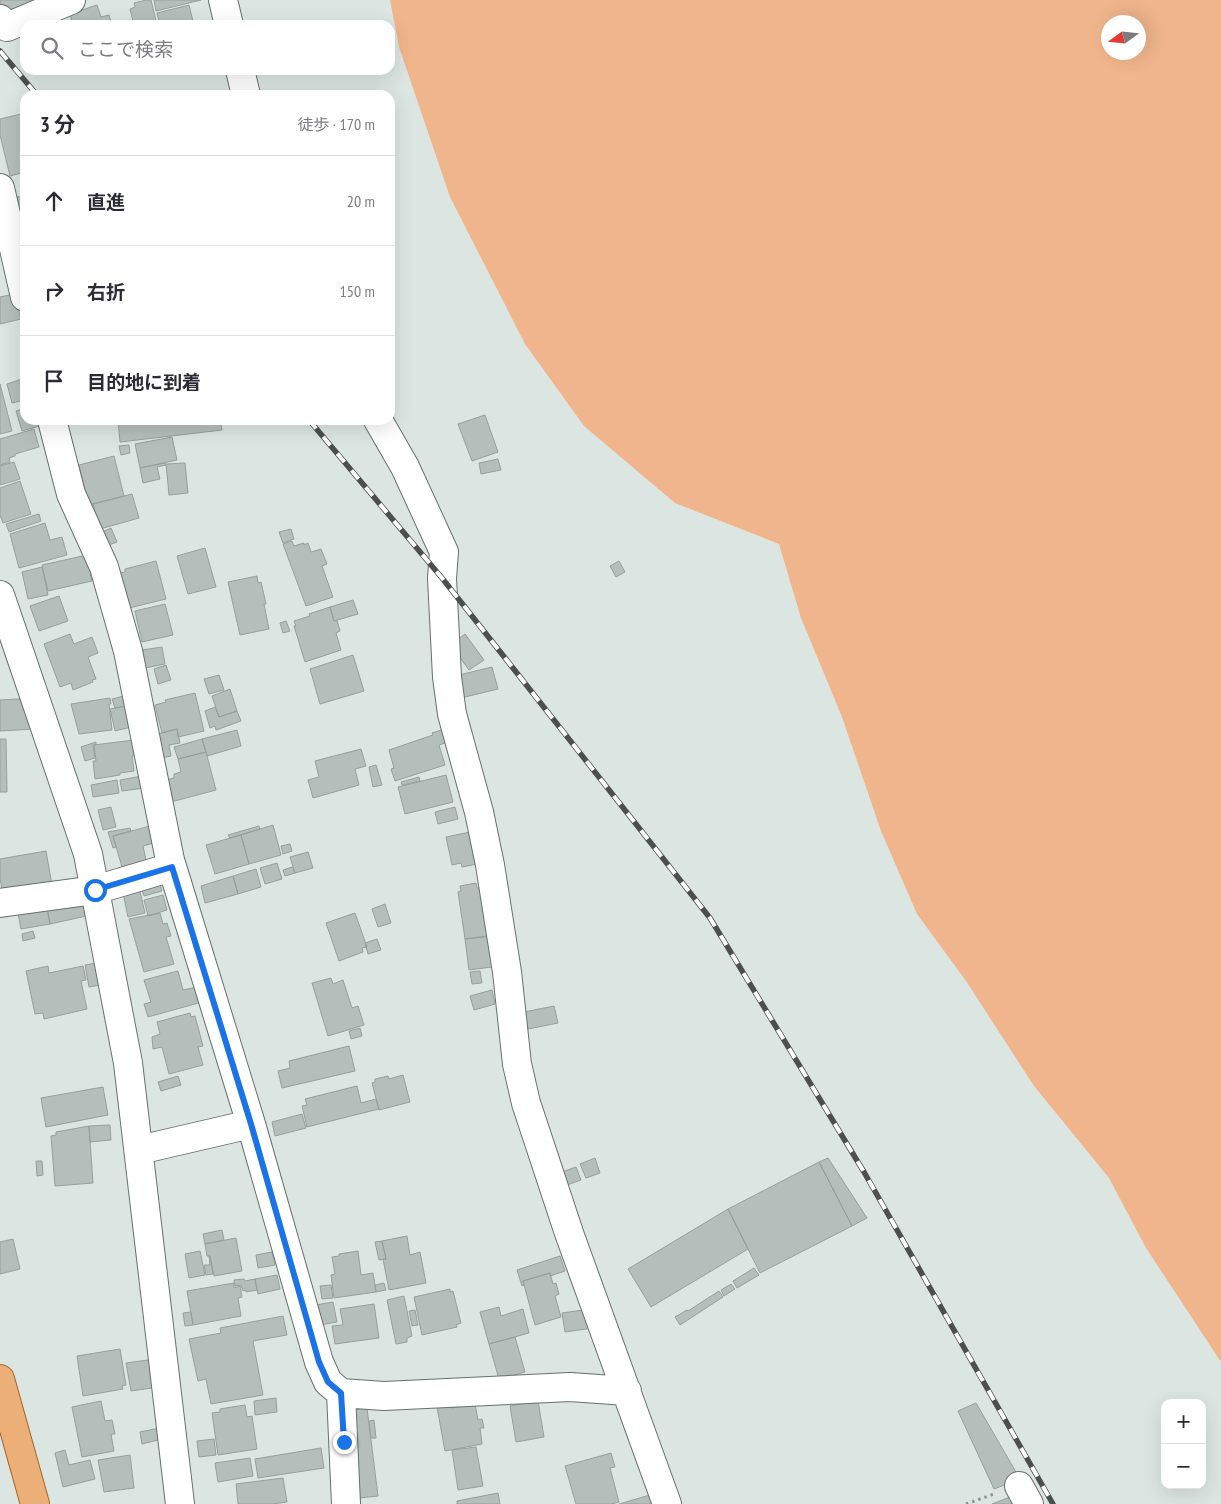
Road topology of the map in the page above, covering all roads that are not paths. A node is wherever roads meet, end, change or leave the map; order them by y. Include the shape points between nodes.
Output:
1 (70, 0) edge
2 (223, 0) edge
3 (0, 19) edge
4 (24, 20) edge
5 (228, 20) edge
6 (20, 22) edge
7 (241, 75) edge
8 (245, 90) edge
9 (0, 188) edge
10 (20, 274) edge
11 (53, 425) edge
12 (381, 425) edge
13 (0, 595) edge
14 (172, 867) junction
15 (95, 890) junction
16 (0, 903) edge
17 (251, 1124) junction
18 (138, 1150) junction
19 (0, 1379) edge
20 (626, 1391) junction
21 (341, 1393) junction
22 (35, 1504) edge
23 (180, 1504) edge
24 (346, 1504) edge
25 (667, 1504) edge

1 - 4 street
2 - 5 street
3 - 6 street via 8,27
7 - 8 street
9 - 10 street
11 - 14 street via 71,494 104,567 128,651
12 - 20 street via 444,552 442,578 452,714 490,865 517,1064 526,1103 569,1233
13 - 15 street via 88,854
14 - 15 street
14 - 17 street
15 - 16 street
15 - 18 street via 128,1063
17 - 18 street
17 - 21 street via 319,1362 328,1382
18 - 23 street
19 - 22 main road
20 - 21 street via 570,1387 384,1396
20 - 25 street
21 - 24 street

